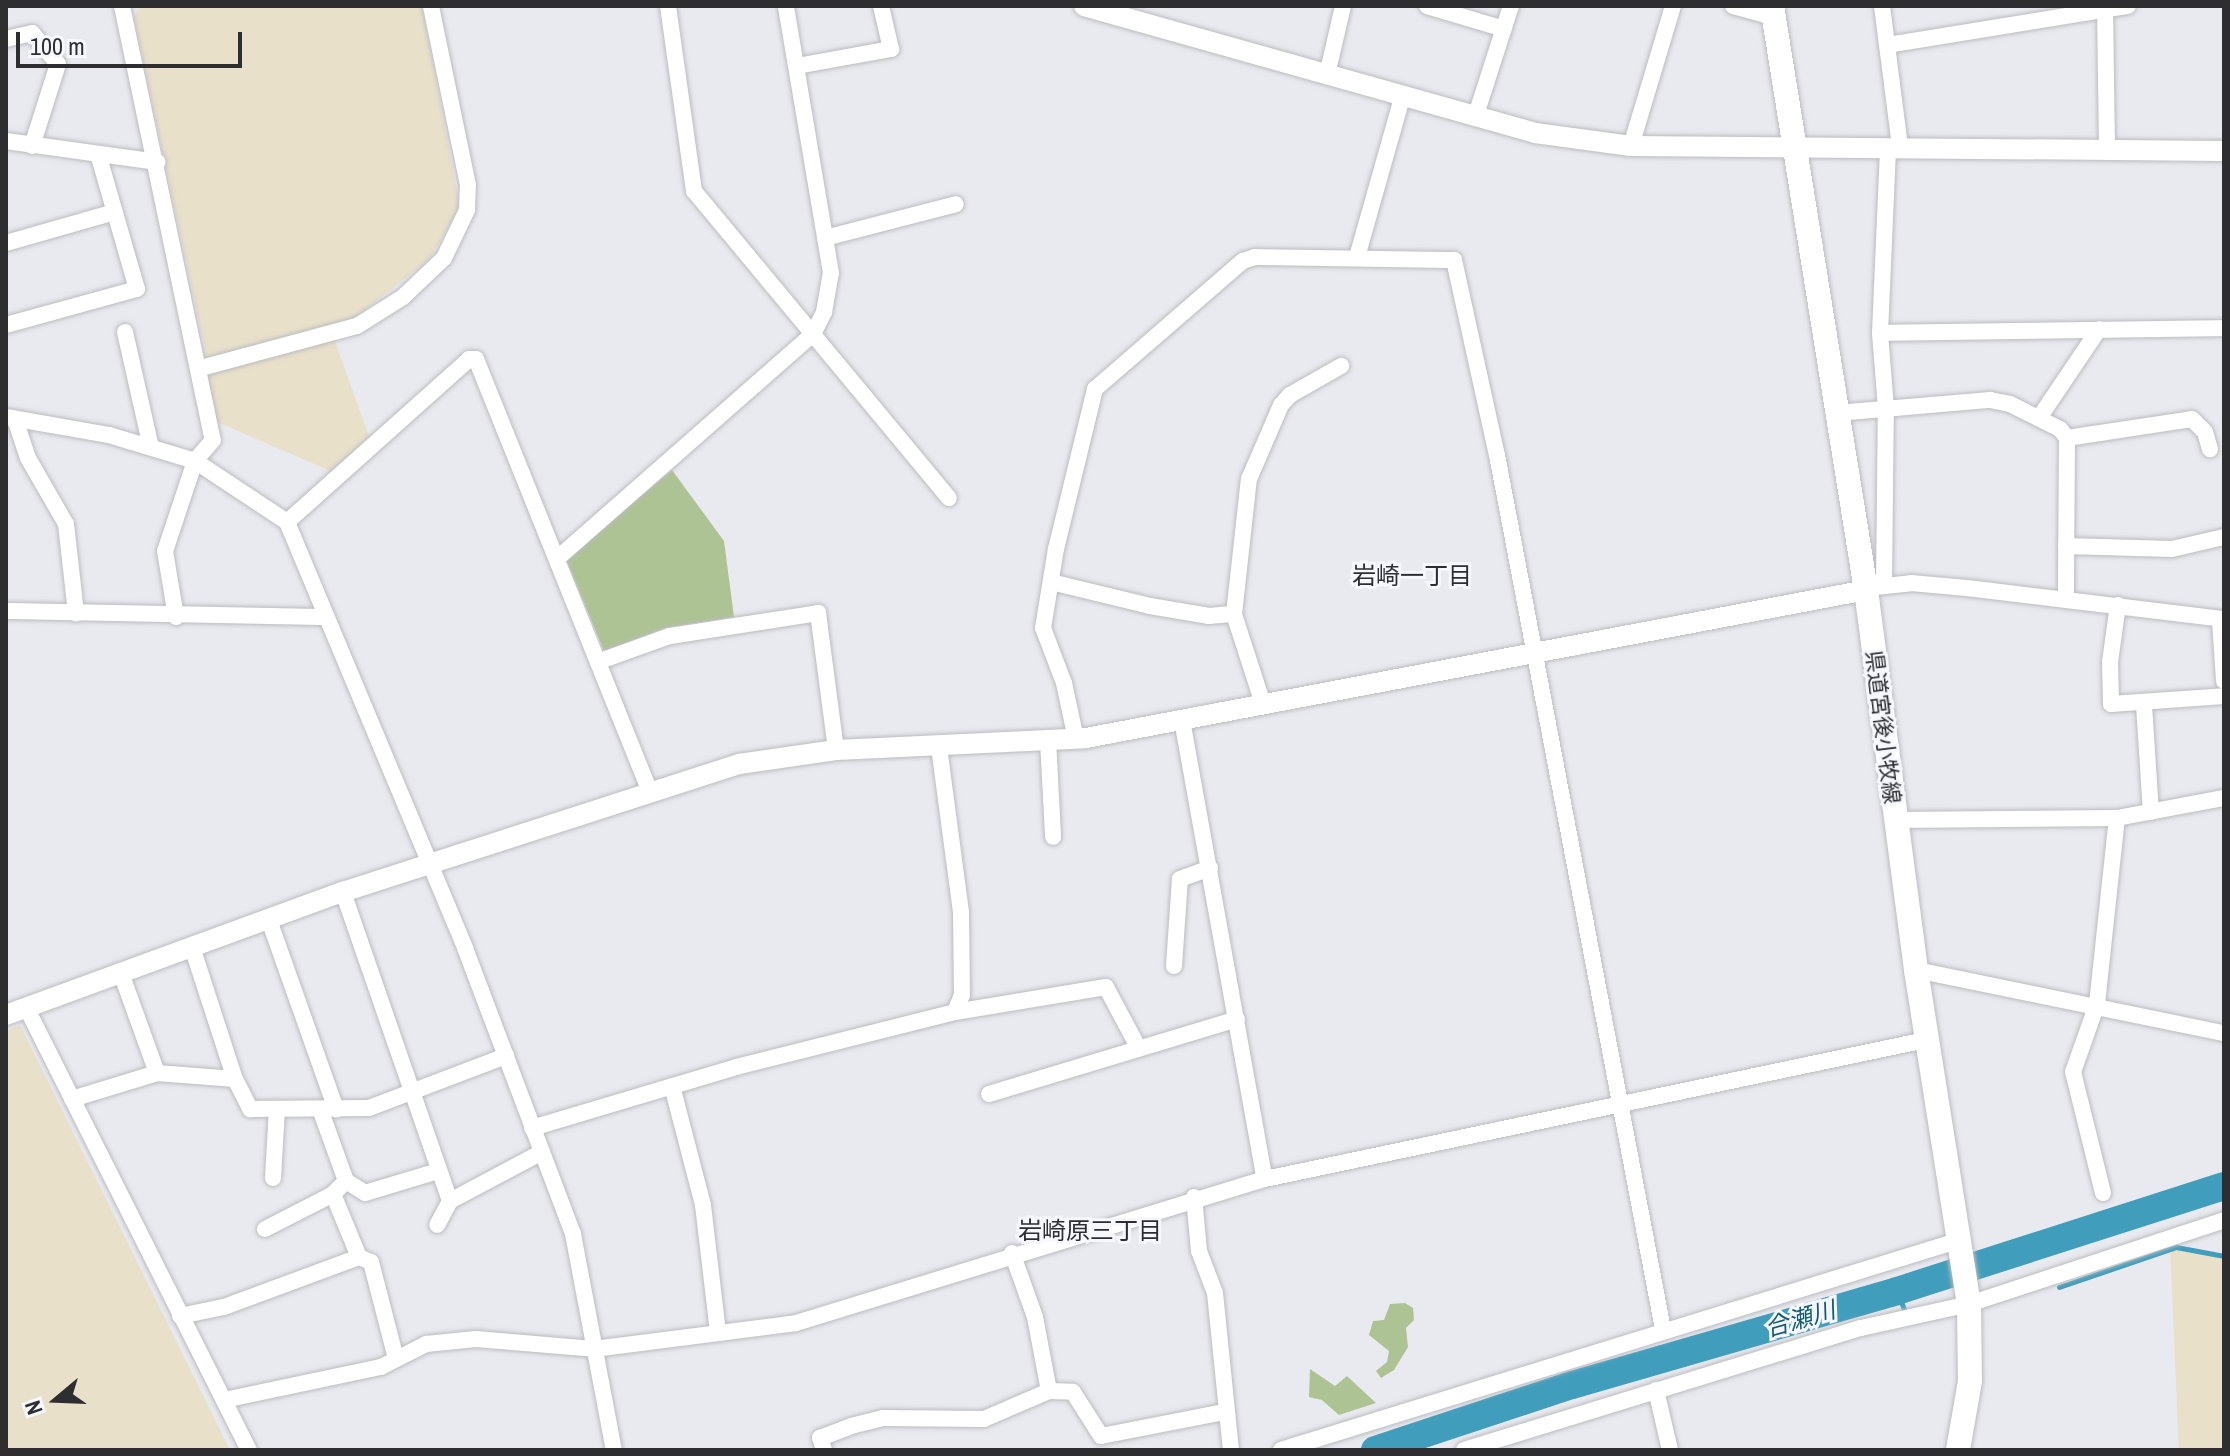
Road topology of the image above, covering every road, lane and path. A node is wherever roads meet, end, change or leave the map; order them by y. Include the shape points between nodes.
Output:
1 (122, 6) edge
2 (431, 6) edge
3 (668, 6) edge
4 (786, 6) edge
5 (881, 6) edge
6 (1084, 6) edge
7 (1343, 6) edge
8 (1427, 6) edge
9 (1511, 6) edge
10 (1673, 6) edge
11 (1733, 6) edge
12 (1882, 6) edge
13 (2128, 6) edge
14 (2106, 8) edge
15 (1772, 11) edge
16 (1504, 29) junction
17 (6, 39) edge
18 (1887, 45) junction
19 (797, 66) junction
20 (1327, 75) junction
21 (1402, 98) junction
22 (1475, 118) junction
23 (6, 141) edge
24 (32, 146) junction
25 (1631, 146) junction
26 (1791, 146) junction
27 (1894, 147) junction
28 (2107, 148) junction
29 (2224, 151) edge
30 (99, 157) junction
31 (158, 162) junction
32 (956, 204) dead end
33 (115, 212) junction
34 (825, 238) junction
35 (6, 243) edge
36 (1357, 257) junction
37 (6, 325) edge
38 (2224, 328) edge
39 (2099, 329) junction
40 (125, 332) dead end
41 (1880, 333) junction
42 (813, 334) junction
43 (1341, 366) dead end
44 (201, 368) junction
45 (1886, 408) junction
46 (1837, 413) junction
47 (11, 418) edge
48 (2039, 418) junction
49 (2067, 438) junction
50 (151, 447) junction
51 (2210, 449) dead end
52 (195, 461) junction
53 (949, 498) dead end
54 (287, 522) junction
55 (2224, 537) edge
56 (2066, 546) junction
57 (559, 557) junction
58 (1051, 582) junction
59 (1875, 588) junction
60 (2066, 598) junction
61 (2118, 605) junction
62 (6, 611) edge
63 (76, 613) junction
64 (1234, 614) junction
65 (176, 617) junction
66 (326, 617) junction
67 (2222, 620) edge
68 (1532, 651) junction
69 (600, 661) junction
70 (2224, 681) edge
71 (2224, 696) edge
72 (1263, 704) junction
73 (2144, 705) junction
74 (1182, 720) junction
75 (1076, 739) junction
76 (1048, 740) junction
77 (939, 748) junction
78 (836, 750) junction
79 (651, 794) junction
80 (2224, 798) edge
81 (2151, 812) junction
82 (2117, 818) junction
83 (1895, 820) junction
84 (1053, 837) dead end
85 (431, 862) junction
86 (1210, 868) junction
87 (343, 892) junction
88 (269, 920) junction
89 (192, 947) junction
90 (1174, 966) dead end
91 (1916, 970) junction
92 (121, 973) junction
93 (2097, 1004) junction
94 (26, 1007) junction
95 (955, 1012) junction
96 (6, 1015) edge
97 (1237, 1019) junction
98 (2224, 1033) edge
99 (1926, 1040) junction
100 (1138, 1047) junction
101 (506, 1056) junction
102 (157, 1073) junction
103 (235, 1079) junction
104 (672, 1086) junction
105 (412, 1094) junction
106 (989, 1094) dead end
107 (72, 1099) junction
108 (1619, 1103) junction
109 (277, 1109) junction
110 (328, 1109) junction
111 (532, 1128) junction
112 (542, 1152) junction
113 (438, 1171) junction
114 (273, 1178) dead end
115 (1265, 1179) junction
116 (346, 1181) junction
117 (2103, 1193) dead end
118 (333, 1194) junction
119 (1194, 1197) junction
120 (450, 1201) junction
121 (2224, 1220) edge
122 (437, 1225) dead end
123 (265, 1229) dead end
124 (1957, 1241) junction
125 (1012, 1253) junction
126 (359, 1257) junction
127 (1968, 1300) junction
128 (180, 1316) junction
129 (1663, 1329) junction
130 (718, 1332) junction
131 (594, 1349) junction
132 (396, 1359) junction
133 (1656, 1390) junction
134 (1049, 1391) junction
135 (224, 1400) junction
136 (1225, 1412) junction
137 (249, 1450) edge
138 (614, 1450) edge
139 (824, 1450) edge
140 (1231, 1450) edge
141 (1281, 1450) edge
142 (1464, 1450) edge
143 (1670, 1450) edge
144 (1958, 1450) edge

1 - 31 street
2 - 44 street via 468,185 467,210 444,258 403,297 357,326
3 - 42 street via 694,191
4 - 19 street
5 - 19 street via 891,49
6 - 20 street
7 - 20 street
8 - 16 street
9 - 16 street
10 - 25 street
11 - 15 street
12 - 18 street
13 - 14 street
14 - 18 street
14 - 28 street
15 - 26 main road, 県道宮後小牧線
16 - 22 street
17 - 24 street via 32,33 58,64
18 - 27 street
19 - 34 street
20 - 21 street
21 - 22 street
21 - 36 street
22 - 25 street via 1535,133
23 - 24 street
24 - 30 street
25 - 26 street
26 - 27 street
26 - 46 main road, 県道宮後小牧線
27 - 28 street
27 - 41 street
28 - 29 street
30 - 31 street
30 - 33 street
31 - 44 street
32 - 34 street
33 - 35 street
33 - 37 street via 137,289
34 - 42 street via 831,273 828,299
36 - 58 street via 1243,261 1104,380 1092,402
36 - 68 street via 1457,264
38 - 39 street
39 - 41 street
39 - 48 street
40 - 50 street
41 - 45 street
42 - 53 street
42 - 57 street
43 - 64 street via 1290,395 1276,413 1249,479
44 - 52 street via 213,440
45 - 46 street
45 - 48 street via 1990,400
45 - 59 street
46 - 59 main road, 県道宮後小牧線
47 - 50 street
47 - 63 street via 66,524
48 - 49 street
49 - 51 street via 2192,419 2205,432
49 - 56 street
50 - 52 street
52 - 54 street
52 - 65 street via 165,551
54 - 57 street via 469,359 476,359
54 - 66 street
55 - 56 street via 2172,549
56 - 60 street
57 - 69 street
58 - 64 street via 1150,606 1209,616
58 - 75 street via 1046,645 1064,683
59 - 60 street via 1911,583
59 - 68 street
59 - 83 main road, 県道宮後小牧線
60 - 61 street
61 - 67 street
61 - 73 street via 2108,699
62 - 63 street
63 - 65 street
64 - 72 street
65 - 66 street
66 - 85 street
67 - 70 street
68 - 72 street
68 - 108 street
69 - 78 street via 670,636 818,613
69 - 79 street
71 - 73 street
72 - 74 street
73 - 81 street
74 - 75 street
74 - 86 street
75 - 76 street
76 - 77 street
76 - 84 street
77 - 78 street
77 - 95 street via 961,912 962,995
78 - 79 street via 739,764
79 - 85 street
80 - 81 street
81 - 82 street
82 - 83 street
82 - 93 street
83 - 91 main road, 県道宮後小牧線
85 - 87 street
85 - 101 street
86 - 90 street via 1180,879
86 - 97 street
87 - 88 street
87 - 105 street
88 - 89 street
88 - 110 street
89 - 92 street
89 - 103 street
91 - 93 street
91 - 99 main road, 県道宮後小牧線
92 - 94 street
92 - 102 street
93 - 98 street
93 - 117 street via 2073,1072
94 - 96 street
94 - 107 street
95 - 100 street via 1106,987
95 - 104 street
97 - 100 street
97 - 115 street
99 - 108 street
99 - 124 main road, 県道宮後小牧線
100 - 106 street
101 - 105 street
101 - 111 street
102 - 103 street
102 - 107 street
103 - 109 street via 250,1109
104 - 111 street
104 - 130 street via 703,1205
105 - 110 street via 369,1108
105 - 113 street
107 - 128 street
108 - 115 street
108 - 129 street
109 - 110 street
109 - 114 street
110 - 116 street
111 - 112 street
112 - 120 street
112 - 131 street via 573,1234
113 - 116 street via 365,1193
113 - 120 street
115 - 119 street
116 - 118 street
118 - 123 street
118 - 126 street
119 - 125 street
119 - 136 street via 1199,1251 1215,1293
120 - 122 street
121 - 127 street
124 - 127 main road, 県道宮後小牧線
124 - 129 street
125 - 130 street via 796,1323
125 - 134 street via 1035,1317
126 - 128 street via 224,1307
126 - 132 street via 371,1262
127 - 133 street
127 - 144 main road, 県道宮後小牧線 via 1970,1381
128 - 135 street
129 - 141 street
130 - 131 street
131 - 132 street via 476,1339 426,1344
131 - 138 street
132 - 135 street via 364,1372
133 - 142 street
133 - 143 street
134 - 136 street via 1073,1392 1101,1436
134 - 139 street via 984,1419 883,1418 851,1426 820,1438
135 - 137 street
136 - 140 street

